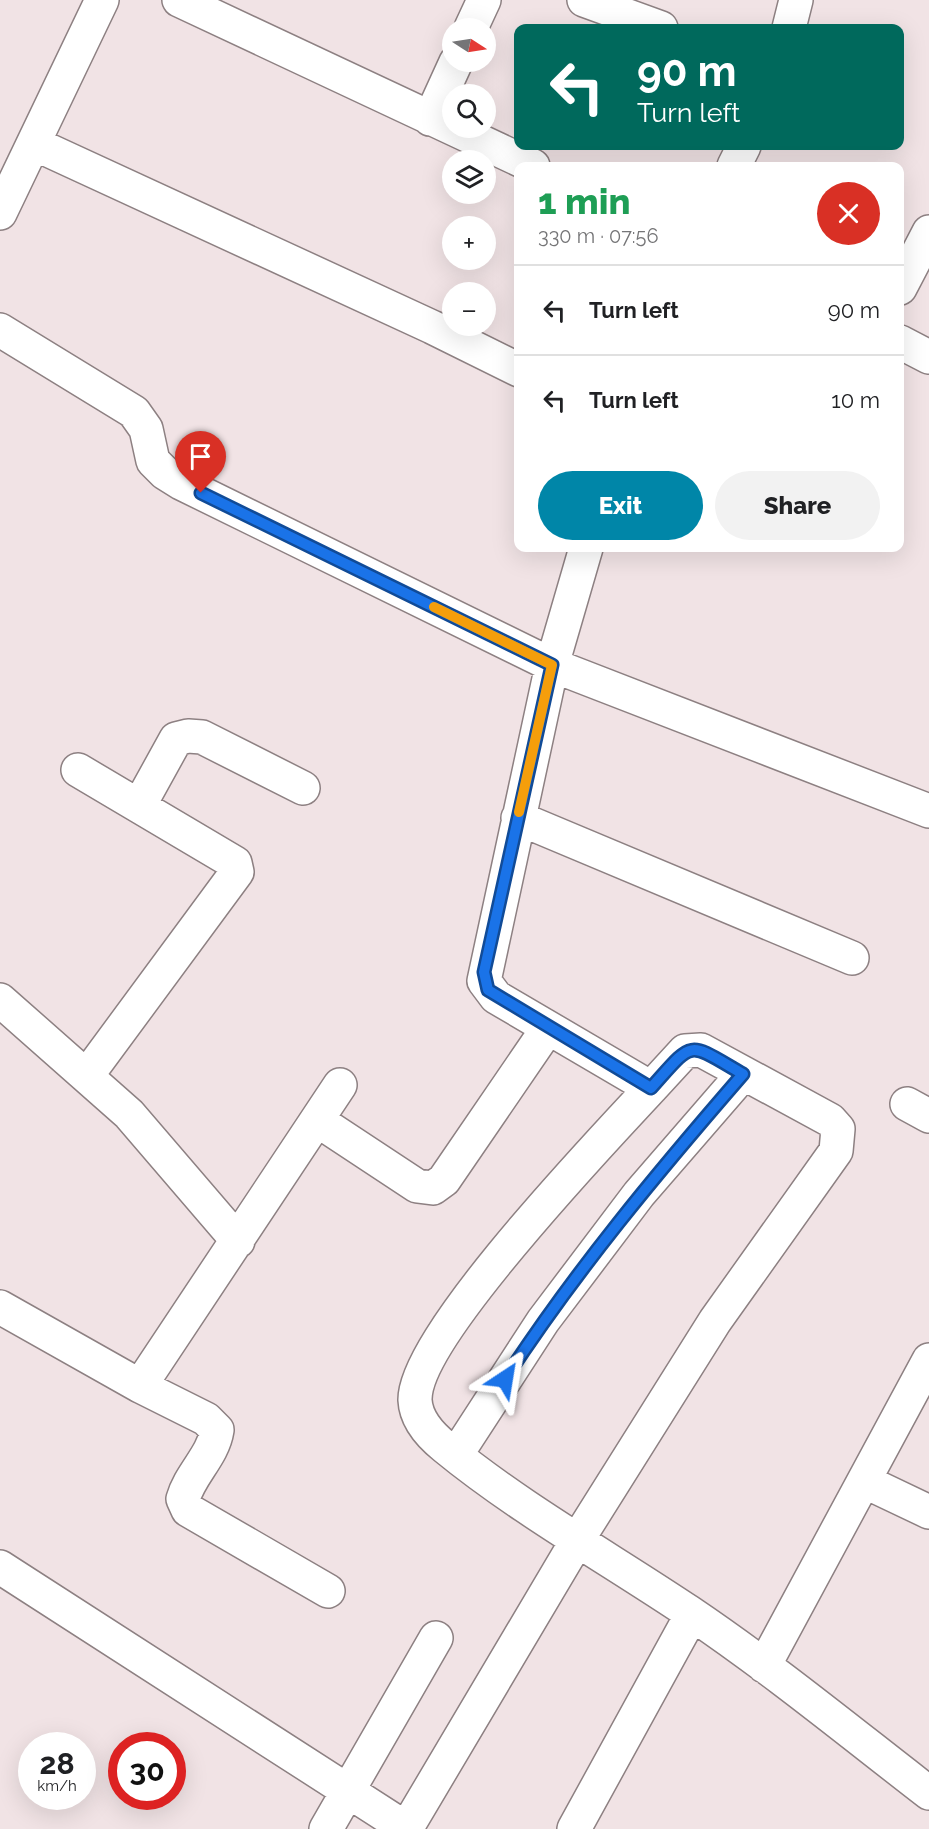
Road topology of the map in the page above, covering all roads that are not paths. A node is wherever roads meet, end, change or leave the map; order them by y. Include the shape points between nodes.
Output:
1 (102, 0) edge
2 (179, 0) edge
3 (484, 0) edge
4 (585, 0) edge
5 (796, 0) edge
6 (476, 18) edge
7 (650, 24) edge
8 (790, 24) edge
9 (451, 72) edge
10 (430, 118) junction
11 (35, 144) junction
12 (524, 162) edge
13 (0, 213) edge
14 (929, 232) edge
15 (904, 280) edge
16 (0, 330) edge
17 (904, 344) edge
18 (929, 357) edge
19 (514, 368) edge
20 (585, 552) edge
21 (552, 665) junction
22 (78, 770) dead end
23 (303, 788) dead end
24 (140, 806) junction
25 (929, 811) edge
26 (518, 818) junction
27 (852, 958) dead end
28 (0, 1000) edge
29 (548, 1028) junction
30 (88, 1074) junction
31 (743, 1074) junction
32 (340, 1084) dead end
33 (651, 1088) junction
34 (317, 1120) junction
35 (238, 1241) junction
36 (0, 1307) edge
37 (929, 1360) edge
38 (140, 1386) junction
39 (456, 1455) junction
40 (866, 1482) junction
41 (929, 1512) edge
42 (578, 1539) junction
43 (0, 1567) edge
44 (328, 1591) dead end
45 (692, 1614) junction
46 (436, 1638) dead end
47 (764, 1666) junction
48 (346, 1790) junction
49 (929, 1792) edge
50 (326, 1829) edge
51 (407, 1829) edge
52 (574, 1829) edge

1 - 11 street
2 - 10 street
3 - 6 street
4 - 7 street
5 - 8 street
9 - 10 street
10 - 12 street
11 - 13 street
11 - 19 street
14 - 15 street
16 - 21 street via 134,412 146,429 153,461 181,483
17 - 18 street
20 - 21 street
21 - 25 street
21 - 26 street
22 - 24 street
23 - 24 street via 202,737 188,736 176,740
24 - 30 street via 235,862 237,872
26 - 27 street
26 - 29 street via 484,981 496,997
28 - 30 street
29 - 33 street
29 - 34 street via 444,1180 434,1188 417,1186
30 - 35 street via 129,1114
31 - 33 street via 693,1049 684,1051
31 - 39 street via 639,1194 543,1321
31 - 42 street via 830,1120 838,1129 836,1151 715,1321
32 - 34 street
33 - 39 street via 516,1237 423,1366 415,1398 417,1415
34 - 35 street
35 - 38 street
36 - 38 street
37 - 40 street
38 - 44 street via 206,1419 217,1430 215,1444 186,1488 183,1499 188,1510
39 - 42 street
40 - 41 street
40 - 47 street
42 - 45 street
42 - 51 street
43 - 48 street
45 - 47 street
45 - 52 street
46 - 48 street
47 - 49 street
48 - 50 street
48 - 51 street

